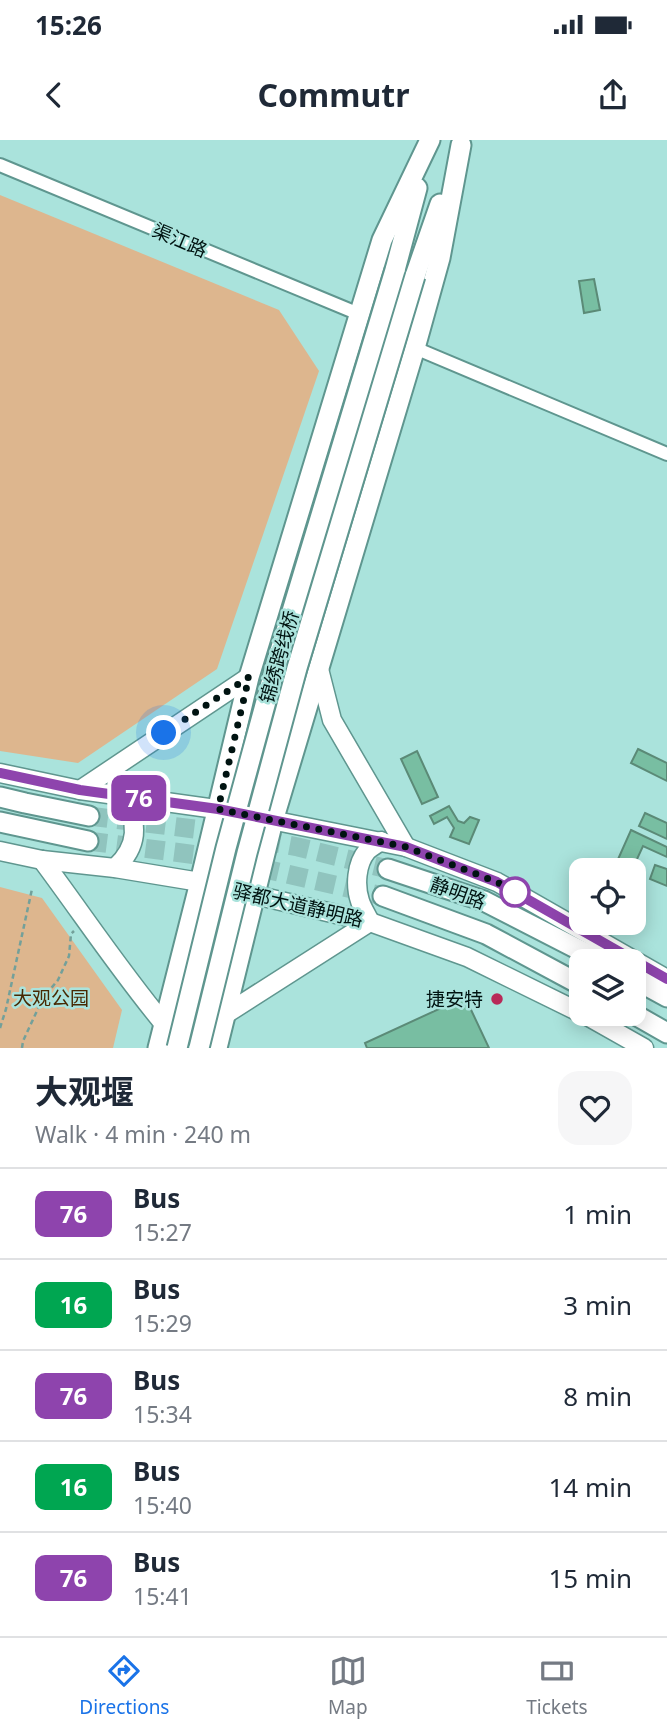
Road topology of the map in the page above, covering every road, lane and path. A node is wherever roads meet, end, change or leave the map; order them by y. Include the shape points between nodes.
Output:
1 (430, 140) edge
2 (462, 142) edge
3 (0, 165) edge
4 (359, 314) junction
5 (415, 348) junction
6 (667, 454) edge
7 (319, 669) junction
8 (249, 677) junction
9 (0, 773) edge
10 (80, 790) junction
11 (122, 795) junction
12 (0, 797) edge
13 (218, 809) junction
14 (89, 816) tunnel mouth
15 (273, 821) junction
16 (0, 822) edge
17 (88, 841) tunnel mouth
18 (381, 841) junction
19 (406, 847) junction
20 (0, 851) edge
21 (42, 860) junction
22 (115, 868) junction
23 (388, 869) tunnel mouth
24 (200, 882) junction
25 (33, 889) dead end
26 (254, 894) junction
27 (383, 896) tunnel mouth
28 (86, 919) junction
29 (370, 922) junction
30 (578, 949) edge
31 (569, 979) edge
32 (667, 979) edge
33 (646, 986) edge
34 (667, 997) edge
35 (569, 1007) edge
36 (226, 1014) junction
37 (646, 1021) edge
38 (164, 1024) junction
39 (605, 1026) edge
40 (0, 1028) edge
41 (667, 1033) edge
42 (22, 1048) edge
43 (158, 1048) edge
44 (177, 1048) edge
45 (199, 1048) edge
46 (217, 1048) edge
47 (644, 1048) edge

1 - 4 main road via 382,240
1 - 44 main road, 锦绣跨线桥, bridge via 277,661
2 - 5 main road via 440,258
2 - 45 main road, 锦绣跨线桥, bridge via 415,276 297,668
3 - 4 street, 渠江路
4 - 8 main road
5 - 6 street
5 - 7 main road
7 - 15 main road
7 - 19 street via 332,720
8 - 10 street
8 - 13 main road
9 - 10 street
10 - 11 street
11 - 13 street
11 - 22 street via 135,826 127,858
12 - 14 main road
13 - 15 street
13 - 24 main road
15 - 18 street
15 - 26 main road
16 - 17 main road
18 - 19 street
18 - 29 street via 369,849 358,871 360,902
19 - 32 street via 497,882
20 - 21 street, 驿都大道静明路
21 - 22 street, 驿都大道静明路
21 - 28 street
22 - 24 street, 驿都大道静明路
23 - 30 main road, 静明路 via 484,901
24 - 26 street, 驿都大道静明路
24 - 38 main road
25 - 40 path
26 - 29 street, 驿都大道静明路
26 - 36 main road
27 - 31 main road, 静明路 via 486,934
28 - 38 street
28 - 42 path via 71,934 69,957 43,998
29 - 35 street, 驿都大道静明路 via 467,957
29 - 36 street
33 - 34 main road
36 - 46 main road
37 - 41 main road
38 - 43 main road
39 - 47 street, 驿都大道静明路

